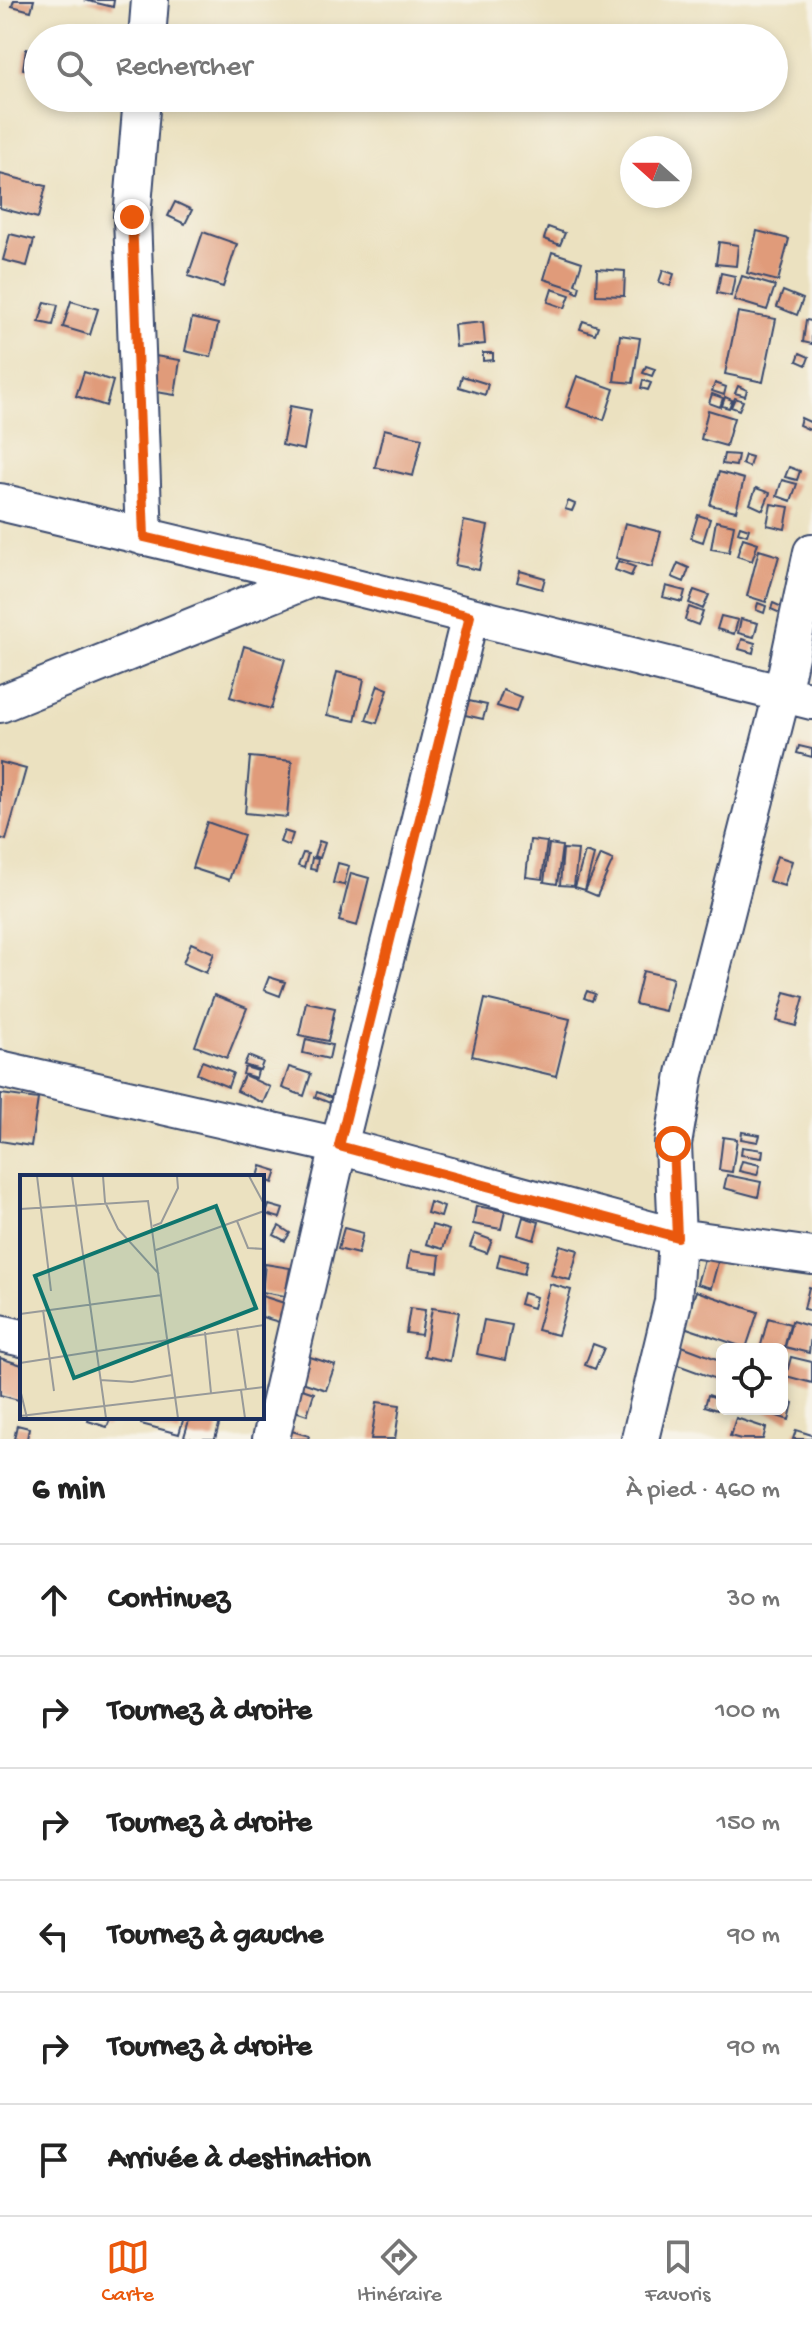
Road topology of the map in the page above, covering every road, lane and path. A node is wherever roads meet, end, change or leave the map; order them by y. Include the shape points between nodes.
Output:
1 (150, 0) edge
2 (148, 24) edge
3 (141, 112) edge
4 (0, 502) edge
5 (144, 537) junction
6 (812, 552) edge
7 (315, 577) junction
8 (470, 616) junction
9 (797, 698) edge
10 (0, 704) edge
11 (0, 1069) edge
12 (339, 1146) junction
13 (677, 1237) junction
14 (812, 1256) edge
15 (0, 1333) edge
16 (20, 1338) edge
17 (271, 1439) edge
18 (640, 1439) edge

1 - 2 street
3 - 5 street via 132,217
4 - 5 street
5 - 7 street
6 - 9 street
7 - 8 street
7 - 10 street
8 - 9 street
8 - 12 street
9 - 13 street via 685,1074 673,1144
11 - 12 street
12 - 13 street
12 - 17 street
13 - 14 street
13 - 18 street via 673,1302
15 - 16 street

